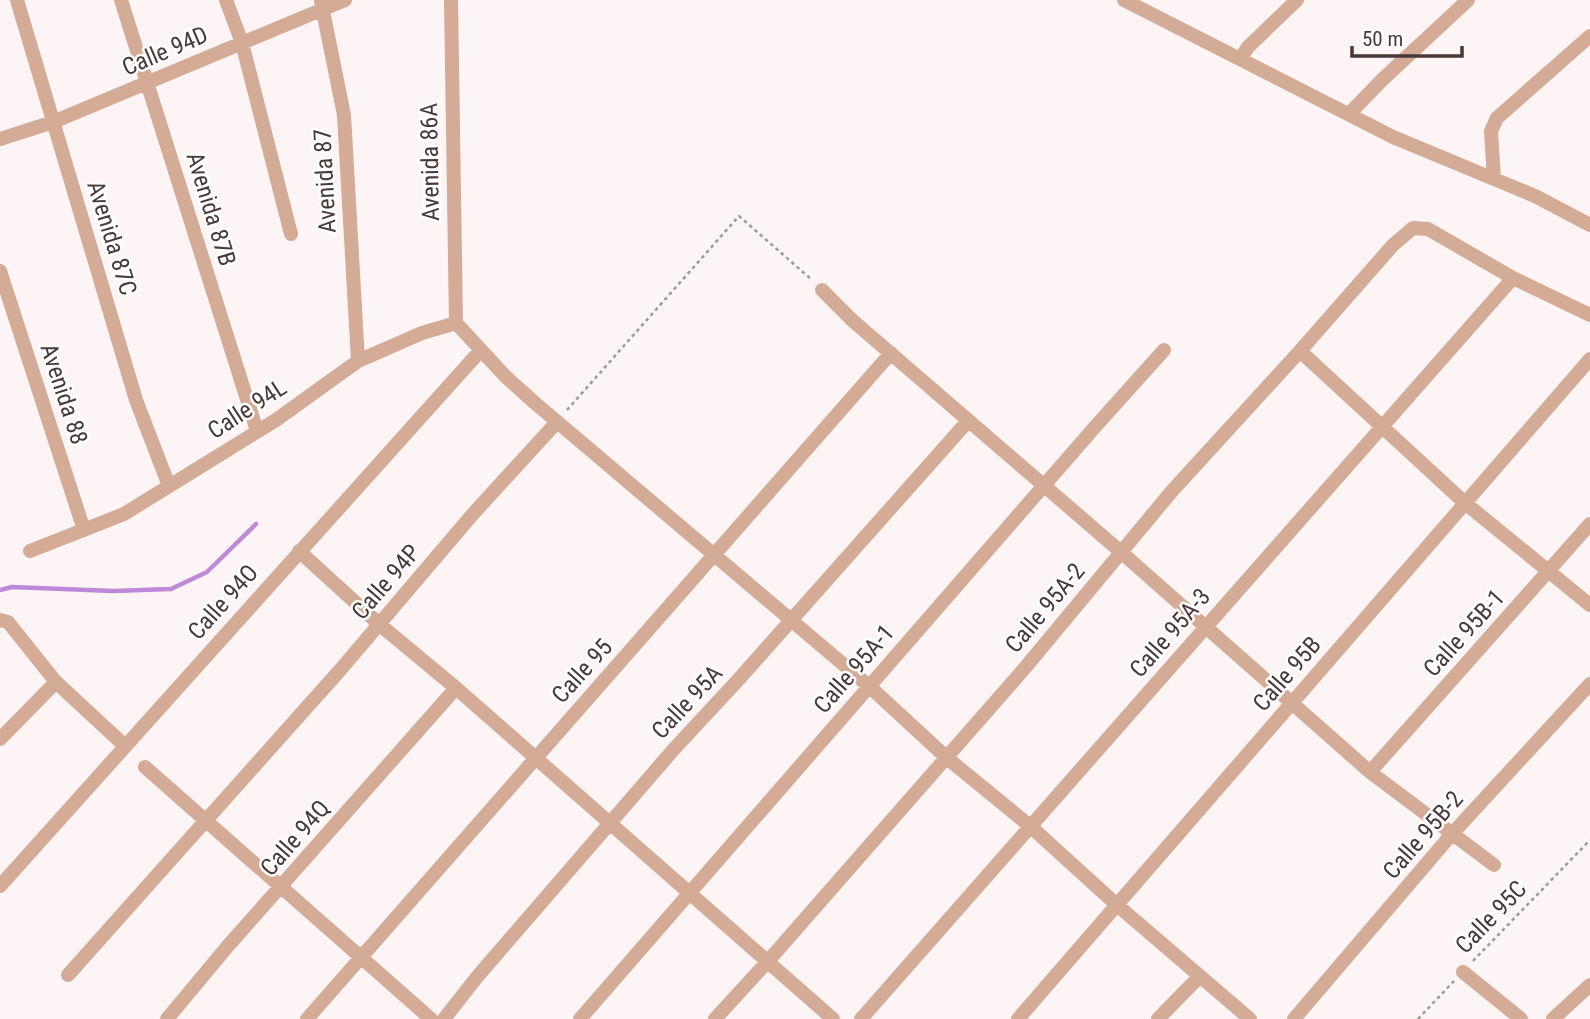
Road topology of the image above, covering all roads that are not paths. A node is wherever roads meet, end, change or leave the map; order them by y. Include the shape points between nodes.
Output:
1 (17, 0) edge
2 (121, 0) edge
3 (226, 0) edge
4 (345, 0) edge
5 (451, 0) edge
6 (1297, 0) edge
7 (1468, 0) edge
8 (1135, 2) edge
9 (322, 4) edge
10 (1590, 36) edge
11 (242, 43) junction
12 (1241, 58) junction
13 (147, 83) junction
14 (1349, 114) junction
15 (54, 122) junction
16 (0, 139) edge
17 (1494, 179) junction
18 (1590, 225) edge
19 (291, 234) dead end
20 (0, 271) edge
21 (1513, 278) junction
22 (822, 290) road end
23 (1590, 315) edge
24 (456, 323) junction
25 (481, 350) junction
26 (1164, 350) dead end
27 (1300, 351) junction
28 (891, 353) junction
29 (1590, 359) edge
30 (358, 361) junction
31 (968, 421) junction
32 (557, 422) junction
33 (1381, 428) junction
34 (257, 431) junction
35 (169, 486) junction
36 (1044, 487) junction
37 (1465, 503) junction
38 (1590, 524) edge
39 (84, 530) junction
40 (30, 551) dead end
41 (299, 551) junction
42 (1121, 552) junction
43 (715, 556) junction
44 (1549, 572) junction
45 (1590, 605) edge
46 (0, 620) edge
47 (791, 620) junction
48 (379, 624) junction
49 (1205, 627) junction
50 (56, 682) junction
51 (1590, 684) edge
52 (870, 687) junction
53 (456, 688) junction
54 (1292, 703) junction
55 (0, 739) edge
56 (124, 745) junction
57 (535, 757) junction
58 (947, 758) junction
59 (145, 767) dead end
60 (1370, 772) junction
61 (206, 822) junction
62 (611, 825) junction
63 (1030, 826) junction
64 (1451, 835) junction
65 (1494, 865) dead end
66 (0, 886) edge
67 (281, 888) junction
68 (690, 891) junction
69 (1117, 905) junction
70 (361, 958) junction
71 (769, 960) junction
72 (1463, 972) road end
73 (68, 975) dead end
74 (1199, 977) junction
75 (1590, 985) edge
76 (167, 1019) edge
77 (307, 1019) edge
78 (431, 1019) edge
79 (444, 1019) edge
80 (580, 1019) edge
81 (715, 1019) edge
82 (834, 1019) edge
83 (861, 1019) edge
84 (1018, 1019) edge
85 (1158, 1019) edge
86 (1250, 1019) edge
87 (1294, 1019) edge
88 (1521, 1019) edge
89 (1553, 1019) edge

1 - 15 street, Avenida 87C
2 - 13 street, Avenida 87B
3 - 11 street
4 - 9 street, Calle 94D
5 - 24 street, Avenida 86A
6 - 12 street
7 - 14 street
8 - 12 street
9 - 11 street, Calle 94D
9 - 30 street, Avenida 87 via 344,115
10 - 17 street via 1497,118 1491,131
11 - 13 street, Calle 94D
11 - 19 street
12 - 14 street
13 - 15 street, Calle 94D
13 - 34 street, Avenida 87B
14 - 17 street
15 - 16 street, Calle 94D
15 - 35 street, Avenida 87C via 136,400
17 - 18 street
20 - 39 street, Avenida 88
21 - 23 street
21 - 27 street, Calle 95A-2 via 1428,229 1413,228
21 - 33 street, Calle 95A-3
22 - 28 street
24 - 25 street
24 - 30 street, Calle 94L
25 - 32 street
25 - 41 street, Calle 94O
26 - 36 street, Calle 95A-1
27 - 33 street
27 - 42 street, Calle 95A-2
28 - 31 street
28 - 43 street, Calle 95
29 - 37 street, Calle 95B
30 - 34 street, Calle 94L
31 - 36 street
31 - 47 street, Calle 95A
32 - 43 street
32 - 48 street, Calle 94P
33 - 37 street
33 - 49 street, Calle 95A-3
34 - 35 street, Calle 94L
35 - 39 street, Calle 94L via 124,514
36 - 42 street
36 - 52 street, Calle 95A-1
37 - 44 street
37 - 54 street, Calle 95B
38 - 44 street, Calle 95B-1
39 - 40 street, Calle 94L
41 - 48 street
41 - 56 street, Calle 94O
42 - 49 street
42 - 58 street, Calle 95A-2
43 - 47 street
43 - 57 street, Calle 95
44 - 45 street
44 - 60 street, Calle 95B-1
46 - 50 street via 8,622
47 - 52 street
47 - 62 street, Calle 95A
48 - 53 street
48 - 61 street, Calle 94P
49 - 54 street
49 - 63 street, Calle 95A-3
50 - 55 street
50 - 56 street
51 - 64 street, Calle 95B-2
52 - 58 street
52 - 68 street, Calle 95A-1
53 - 57 street
53 - 67 street, Calle 94Q
54 - 60 street
54 - 69 street, Calle 95B
56 - 66 street, Calle 94O
57 - 62 street
57 - 70 street, Calle 95
58 - 63 street
58 - 71 street, Calle 95A-2
59 - 61 street
60 - 64 street
61 - 67 street
61 - 73 street, Calle 94P
62 - 68 street
62 - 79 street, Calle 95A
63 - 69 street
63 - 83 street, Calle 95A-3
64 - 65 street
64 - 87 street, Calle 95B-2
67 - 70 street
67 - 76 street, Calle 94Q
68 - 71 street
68 - 80 street, Calle 95A-1
69 - 74 street
69 - 84 street, Calle 95B
70 - 77 street, Calle 95
70 - 78 street
71 - 81 street, Calle 95A-2
71 - 82 street
72 - 88 street
74 - 85 street
74 - 86 street
75 - 89 street

